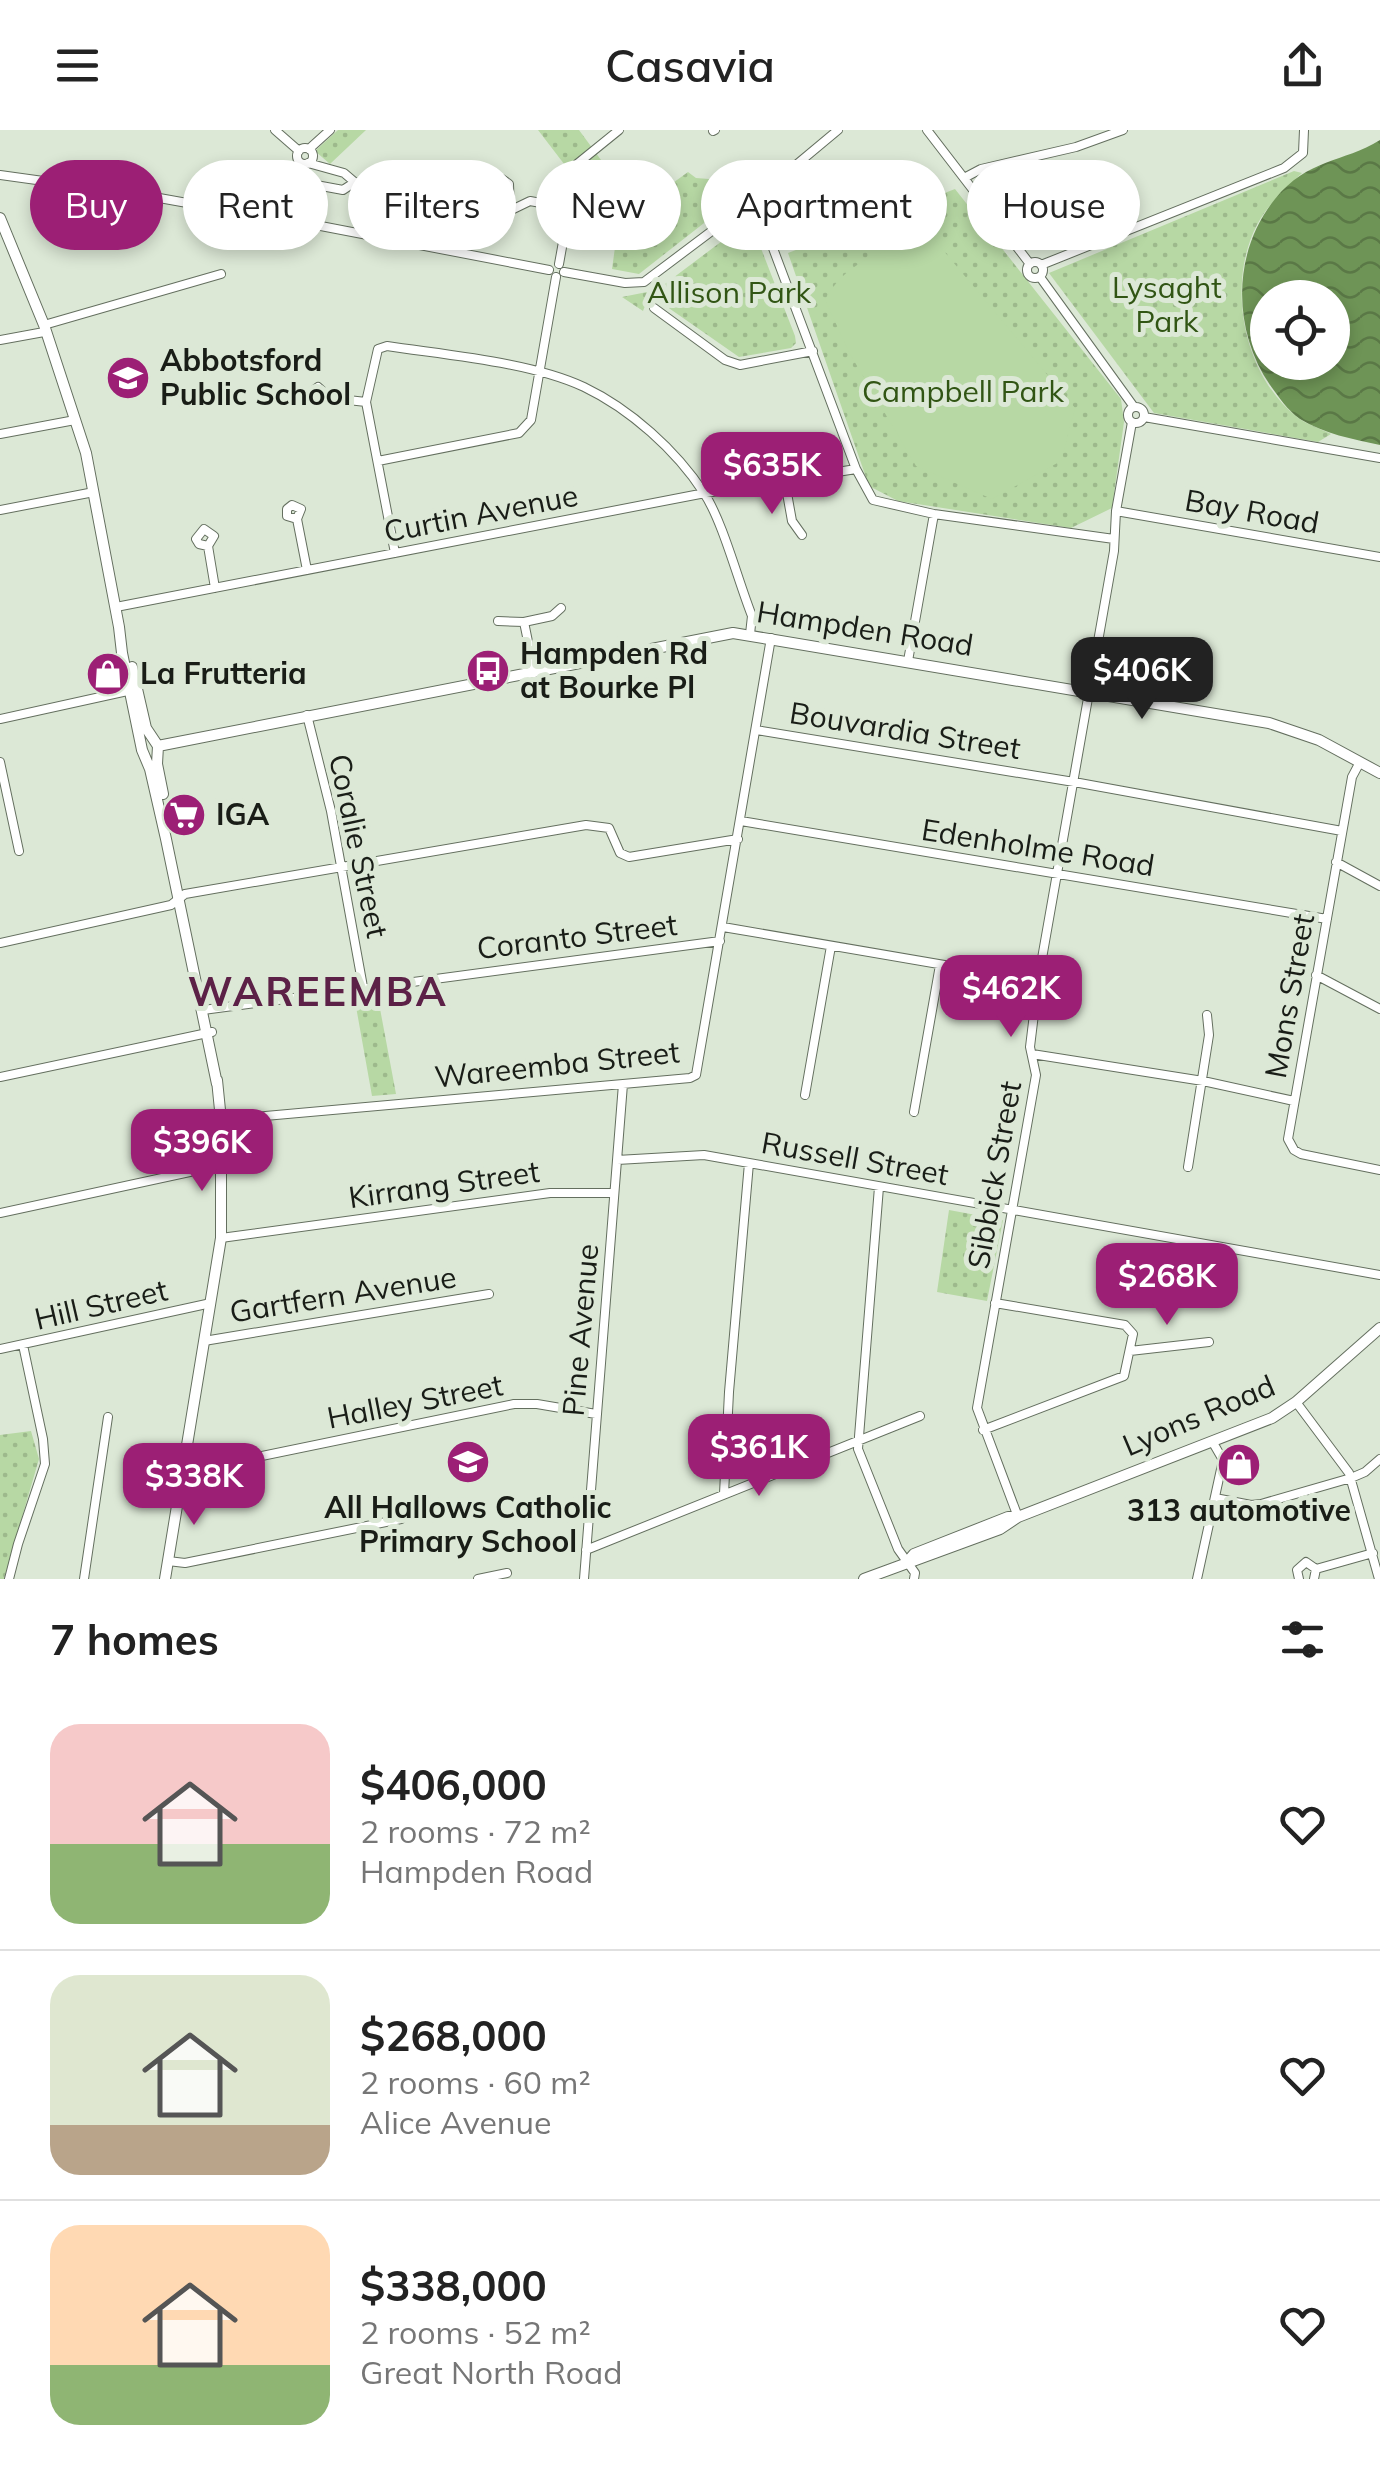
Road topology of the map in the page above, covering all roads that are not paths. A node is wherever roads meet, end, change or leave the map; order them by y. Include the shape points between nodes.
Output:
1 (275, 130) edge
2 (330, 130) edge
3 (619, 130) edge
4 (838, 130) edge
5 (927, 130) edge
6 (1123, 130) edge
7 (1304, 130) edge
8 (304, 150) junction
9 (300, 160) edge
10 (581, 160) edge
11 (803, 160) edge
12 (0, 175) edge
13 (964, 178) junction
14 (183, 202) edge
15 (0, 218) edge
16 (328, 227) edge
17 (701, 239) edge
18 (561, 250) edge
19 (774, 250) edge
20 (1030, 264) junction
21 (1042, 265) junction
22 (557, 271) junction
23 (221, 274) dead end
24 (1040, 277) junction
25 (654, 308) dead end
26 (44, 328) junction
27 (0, 340) edge
28 (814, 351) junction
29 (539, 374) junction
30 (324, 396) dead end
31 (366, 402) junction
32 (1134, 408) junction
33 (1144, 417) junction
34 (75, 420) junction
35 (1132, 422) junction
36 (0, 434) edge
37 (1380, 458) edge
38 (378, 461) junction
39 (856, 468) junction
40 (785, 482) junction
41 (94, 492) junction
42 (705, 494) junction
43 (0, 510) edge
44 (1116, 511) junction
45 (934, 514) junction
46 (297, 519) dead end
47 (802, 535) dead end
48 (1114, 540) junction
49 (208, 546) dead end
50 (395, 553) junction
51 (1380, 557) edge
52 (306, 570) junction
53 (215, 588) junction
54 (116, 607) junction
55 (561, 608) dead end
56 (498, 620) dead end
57 (524, 622) junction
58 (750, 634) junction
59 (771, 638) junction
60 (908, 662) junction
61 (534, 671) junction
62 (134, 690) junction
63 (1089, 692) junction
64 (307, 715) junction
65 (0, 719) edge
66 (756, 730) junction
67 (151, 748) junction
68 (0, 762) edge
69 (1360, 762) junction
70 (1380, 773) edge
71 (1074, 782) junction
72 (741, 820) junction
73 (1342, 831) junction
74 (738, 839) junction
75 (20, 851) dead end
76 (1336, 862) junction
77 (341, 867) junction
78 (1058, 874) junction
79 (1380, 886) edge
80 (182, 898) junction
81 (1327, 919) junction
82 (722, 927) junction
83 (720, 941) junction
84 (0, 943) edge
85 (831, 946) junction
86 (940, 964) junction
87 (1316, 975) junction
88 (1038, 982) junction
89 (363, 987) junction
90 (206, 1009) junction
91 (1380, 1009) edge
92 (1207, 1015) dead end
93 (209, 1032) junction
94 (1032, 1054) junction
95 (0, 1077) edge
96 (1203, 1080) junction
97 (623, 1084) junction
98 (805, 1095) dead end
99 (1294, 1102) junction
100 (914, 1112) dead end
101 (221, 1120) junction
102 (617, 1160) junction
103 (749, 1163) junction
104 (222, 1165) junction
105 (1188, 1167) dead end
106 (1380, 1170) edge
107 (880, 1187) junction
108 (614, 1194) junction
109 (1012, 1211) junction
110 (0, 1213) edge
111 (221, 1238) junction
112 (1380, 1275) edge
113 (489, 1294) dead end
114 (211, 1303) junction
115 (995, 1303) junction
116 (1380, 1328) edge
117 (204, 1341) junction
118 (1209, 1342) dead end
119 (23, 1345) junction
120 (0, 1349) edge
121 (1130, 1351) junction
122 (1296, 1402) junction
123 (596, 1414) junction
124 (920, 1416) dead end
125 (108, 1417) dead end
126 (984, 1430) junction
127 (858, 1440) junction
128 (1212, 1440) junction
129 (1380, 1459) edge
130 (184, 1472) junction
131 (1351, 1478) junction
132 (724, 1494) junction
133 (1215, 1498) junction
134 (1018, 1517) junction
135 (400, 1518) dead end
136 (586, 1550) junction
137 (1373, 1553) junction
138 (168, 1561) junction
139 (908, 1561) junction
140 (507, 1573) dead end
141 (1315, 1574) edge
142 (9, 1579) edge
143 (84, 1579) edge
144 (166, 1579) edge
145 (478, 1579) edge
146 (584, 1579) edge
147 (864, 1579) edge
148 (914, 1579) edge
149 (1197, 1579) edge
150 (1299, 1579) edge
151 (1380, 1579) edge

1 - 8 street
2 - 8 street
3 - 10 street
4 - 11 street
5 - 13 street
6 - 13 street
7 - 21 street via 1303,153 1284,168
8 - 9 street
12 - 14 street
13 - 20 street
15 - 26 main road
16 - 22 street
17 - 22 street via 644,282
18 - 22 street
19 - 28 street
20 - 21 street
20 - 24 street via 1028,275
21 - 24 street
22 - 29 street
23 - 26 street
24 - 32 street
25 - 28 street via 740,365
26 - 27 street
26 - 34 main road
28 - 39 street
29 - 31 street via 387,346 374,359
29 - 38 street via 531,420 519,433
29 - 42 street via 578,384 613,404 651,433
30 - 31 street
31 - 38 street
32 - 33 street
32 - 35 street via 1128,413
33 - 35 street
33 - 37 street
34 - 36 street
34 - 41 main road
35 - 44 street, Sibbick Street
38 - 50 street
39 - 40 street, Curtin Avenue
39 - 45 street via 873,500
40 - 42 street, Curtin Avenue
40 - 47 street via 792,521
41 - 43 street
41 - 54 main road
42 - 50 street, Curtin Avenue
42 - 58 street via 752,616
44 - 48 street, Sibbick Street
44 - 51 street, Bay Road
45 - 48 street
45 - 60 street
46 - 52 street
48 - 63 street, Sibbick Street
49 - 53 street
50 - 52 street, Curtin Avenue
52 - 53 street, Curtin Avenue
53 - 54 street, Curtin Avenue
54 - 62 main road
55 - 57 street
56 - 57 street
57 - 61 street
58 - 59 main road, Hampden Road
58 - 61 main road, Hampden Road
59 - 60 main road, Hampden Road
59 - 66 street, Wareemba Street
60 - 63 main road, Hampden Road
61 - 64 main road, Hampden Road
62 - 65 street
62 - 67 main road
63 - 69 main road, Hampden Road via 1269,723
63 - 71 street, Sibbick Street
64 - 67 main road, Hampden Road
64 - 77 street, Coralie Street
66 - 71 street, Bouvardia Street
66 - 72 street, Wareemba Street
67 - 80 main road
68 - 75 street
69 - 70 main road, Hampden Road
69 - 73 street, Mons Street
71 - 73 street, Bouvardia Street
71 - 78 street, Sibbick Street
72 - 74 street, Wareemba Street
72 - 78 street, Edenholme Road
73 - 76 street, Mons Street
74 - 77 street via 630,857 620,852 609,828 592,824
74 - 82 street, Wareemba Street
76 - 79 street
76 - 81 street, Mons Street
77 - 80 street
77 - 89 street, Coralie Street
78 - 81 street, Edenholme Road
78 - 88 street, Sibbick Street
80 - 84 street
80 - 90 main road
81 - 87 street, Mons Street
82 - 83 street, Wareemba Street
82 - 85 street
83 - 89 street, Coranto Street
83 - 97 street, Wareemba Street via 696,1075
85 - 86 street
85 - 98 street
86 - 88 street
86 - 100 street
87 - 91 street
87 - 99 street, Mons Street
88 - 94 street, Sibbick Street
89 - 90 street, Coranto Street
90 - 93 main road
92 - 96 street
93 - 95 street
93 - 101 main road
94 - 96 street
94 - 109 street, Sibbick Street via 1036,1075
96 - 99 street
96 - 105 street
97 - 101 street, Wareemba Street
97 - 102 street, Pine Avenue
99 - 106 street, Mons Street via 1288,1135 1294,1150
101 - 104 main road
102 - 103 street, Russell Street via 690,1153
102 - 108 street, Pine Avenue
103 - 107 street, Russell Street
103 - 132 street
104 - 110 street
104 - 111 main road
107 - 109 street, Russell Street
107 - 127 street
108 - 111 street, Kirrang Street via 550,1193
108 - 123 street, Pine Avenue
109 - 112 street, Russell Street
109 - 115 street, Sibbick Street
111 - 114 main road
113 - 117 street, Gartfern Avenue
114 - 117 main road
114 - 119 street, Hill Street
115 - 121 street via 1125,1325 1133,1334
115 - 126 street, Sibbick Street via 976,1408
116 - 122 main road, Lyons Road
117 - 130 main road
118 - 121 street
119 - 120 street, Hill Street
119 - 142 street via 46,1464
121 - 126 street via 1124,1376
122 - 128 main road, Lyons Road
122 - 131 street
123 - 130 street, Halley Street via 514,1404
123 - 136 street, Pine Avenue
124 - 127 street
125 - 143 street
126 - 134 street, Sibbick Street
127 - 132 street
127 - 139 street
128 - 133 street via 1223,1460
128 - 134 main road, Lyons Road
129 - 131 street
130 - 138 main road
131 - 133 street via 1251,1506
131 - 137 street
132 - 136 street
133 - 149 street
134 - 139 main road, Lyons Road
135 - 138 street via 185,1563
136 - 146 street, Pine Avenue
137 - 141 street
137 - 151 street
138 - 144 main road
139 - 147 main road, Lyons Road
139 - 148 street
140 - 145 street
141 - 150 street via 1309,1563 1300,1564

